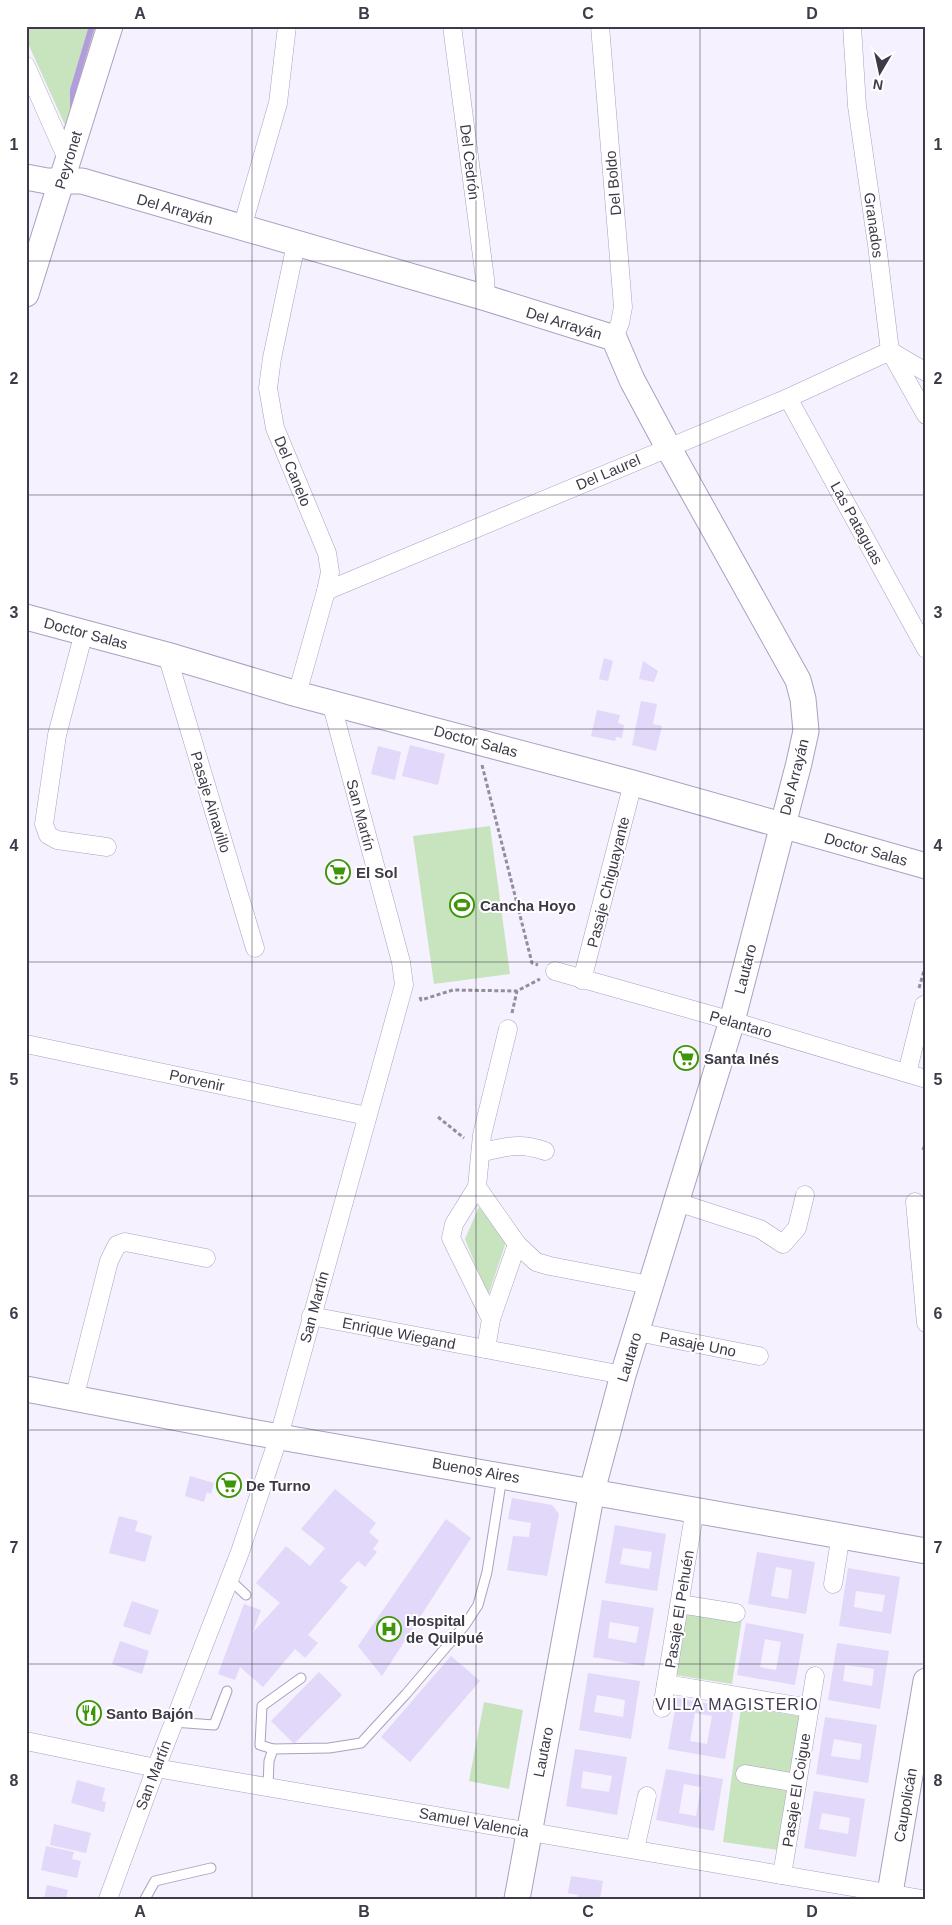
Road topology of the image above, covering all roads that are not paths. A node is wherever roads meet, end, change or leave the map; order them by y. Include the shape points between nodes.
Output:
1 (110, 26) edge
2 (287, 26) edge
3 (452, 26) edge
4 (600, 26) edge
5 (852, 26) edge
6 (26, 66) edge
7 (65, 171) junction
8 (26, 177) edge
9 (242, 228) junction
10 (296, 244) junction
11 (26, 294) edge
12 (486, 298) junction
13 (614, 338) junction
14 (890, 351) junction
15 (926, 372) edge
16 (788, 398) junction
17 (926, 416) edge
18 (668, 447) junction
19 (326, 591) junction
20 (26, 617) edge
21 (84, 632) junction
22 (926, 649) edge
23 (167, 655) junction
24 (297, 694) junction
25 (331, 702) junction
26 (633, 783) junction
27 (782, 825) junction
28 (107, 847) dead end
29 (926, 866) edge
30 (255, 948) dead end
31 (555, 971) road end
32 (582, 980) junction
33 (924, 1005) dead end
34 (732, 1021) junction
35 (508, 1029) dead end
36 (26, 1044) edge
37 (907, 1073) junction
38 (926, 1079) edge
39 (367, 1116) junction
40 (544, 1151) dead end
41 (482, 1152) junction
42 (478, 1187) junction
43 (805, 1195) dead end
44 (676, 1202) junction
45 (915, 1202) dead end
46 (517, 1244) junction
47 (206, 1258) dead end
48 (649, 1285) junction
49 (311, 1316) junction
50 (491, 1319) junction
51 (926, 1323) edge
52 (637, 1332) junction
53 (486, 1349) junction
54 (759, 1356) dead end
55 (622, 1375) junction
56 (26, 1389) edge
57 (74, 1398) junction
58 (279, 1436) junction
59 (502, 1475) junction
60 (592, 1491) junction
61 (695, 1509) junction
62 (841, 1534) junction
63 (926, 1550) edge
64 (229, 1579) junction
65 (833, 1584) dead end
66 (246, 1595) dead end
67 (680, 1604) junction
68 (736, 1613) dead end
69 (815, 1676) dead end
70 (301, 1678) dead end
71 (926, 1681) edge
72 (666, 1684) junction
73 (227, 1691) dead end
74 (662, 1708) dead end
75 (809, 1708) junction
76 (173, 1722) junction
77 (26, 1741) edge
78 (273, 1749) junction
79 (156, 1768) junction
80 (744, 1774) dead end
81 (797, 1783) junction
82 (268, 1787) junction
83 (647, 1796) dead end
84 (528, 1831) junction
85 (635, 1849) junction
86 (211, 1868) dead end
87 (782, 1875) junction
88 (890, 1896) edge
89 (108, 1899) edge
90 (145, 1899) edge
91 (517, 1899) edge
92 (922, 1899) edge

1 - 7 main road, Peyronet
2 - 9 street via 278,104
3 - 12 street, Del Cedrón
4 - 13 street, Del Boldo via 622,307
5 - 14 street, Granados via 857,106
6 - 7 street
7 - 8 main road, Del Arrayán
7 - 9 main road, Del Arrayán via 82,181
7 - 11 main road, Peyronet
9 - 10 main road, Del Arrayán
10 - 12 main road, Del Arrayán
10 - 19 street, Del Canelo via 268,388 275,428 327,553 330,572
12 - 13 main road, Del Arrayán
13 - 18 main road, Del Arrayán via 632,380
14 - 15 street
14 - 16 street, Del Laurel
14 - 17 street, Granados
16 - 18 street, Del Laurel
16 - 22 street, Las Pataguas
18 - 19 street, Del Laurel
18 - 27 main road, Del Arrayán via 798,680 806,731
19 - 24 street, Del Canelo
20 - 21 main road, Doctor Salas
21 - 23 main road, Doctor Salas
21 - 28 street via 57,735 44,824 48,835 57,840
23 - 24 main road, Doctor Salas
23 - 30 street, Pasaje Ainavillo
24 - 25 main road, Doctor Salas
25 - 26 main road, Doctor Salas
25 - 39 street, San Martín via 401,962 404,985
26 - 27 main road, Doctor Salas
26 - 32 street, Pasaje Chiguayante
27 - 29 main road, Doctor Salas
27 - 34 main road, Lautaro
31 - 32 street, Pelantaro
32 - 34 street, Pelantaro
33 - 37 street
34 - 37 street, Pelantaro
34 - 44 main road, Lautaro
35 - 41 street via 482,1135
36 - 39 street, Porvenir
37 - 38 street, Pelantaro
39 - 49 street, San Martín
40 - 41 street via 518,1144
41 - 42 street
42 - 46 street
42 - 50 street via 454,1224 450,1238
43 - 44 street via 797,1228 783,1244 760,1229
44 - 48 main road, Lautaro
45 - 51 street
46 - 48 street via 536,1262
46 - 50 street
47 - 57 street via 125,1242 117,1245 109,1261
48 - 52 main road, Lautaro
49 - 53 street, Enrique Wiegand
49 - 58 street, San Martín
50 - 53 street
52 - 54 street, Pasaje Uno
52 - 55 main road, Lautaro
53 - 55 street, Enrique Wiegand
55 - 60 main road, Lautaro
56 - 57 main road, Buenos Aires
57 - 58 main road, Buenos Aires
58 - 59 main road, Buenos Aires
58 - 64 street, San Martín
59 - 60 main road, Buenos Aires
59 - 78 lane via 487,1572 478,1606 465,1626 361,1743 329,1748
60 - 61 main road, Buenos Aires
60 - 84 main road, Lautaro
61 - 62 main road, Buenos Aires
61 - 67 street, Pasaje El Pehuén
62 - 63 main road, Buenos Aires
62 - 65 street
64 - 66 lane
64 - 76 street, San Martín
67 - 68 street
67 - 72 street, Pasaje El Pehuén
69 - 75 street, Pasaje El Coigue
70 - 78 lane via 262,1706 260,1745
71 - 88 main road, Caupolicán
72 - 74 street, Pasaje El Pehuén
72 - 75 street
73 - 76 lane via 214,1725
75 - 81 street, Pasaje El Coigue
76 - 79 street, San Martín
77 - 79 street, Samuel Valencia
78 - 82 lane
79 - 82 street, Samuel Valencia
79 - 89 street, San Martín
80 - 81 street
81 - 87 street, Pasaje El Coigue
82 - 84 street, Samuel Valencia
83 - 85 street
84 - 85 street, Samuel Valencia
84 - 91 main road, Lautaro
85 - 87 street, Samuel Valencia
86 - 90 lane via 156,1881
87 - 88 street, Samuel Valencia
88 - 92 street, Samuel Valencia

